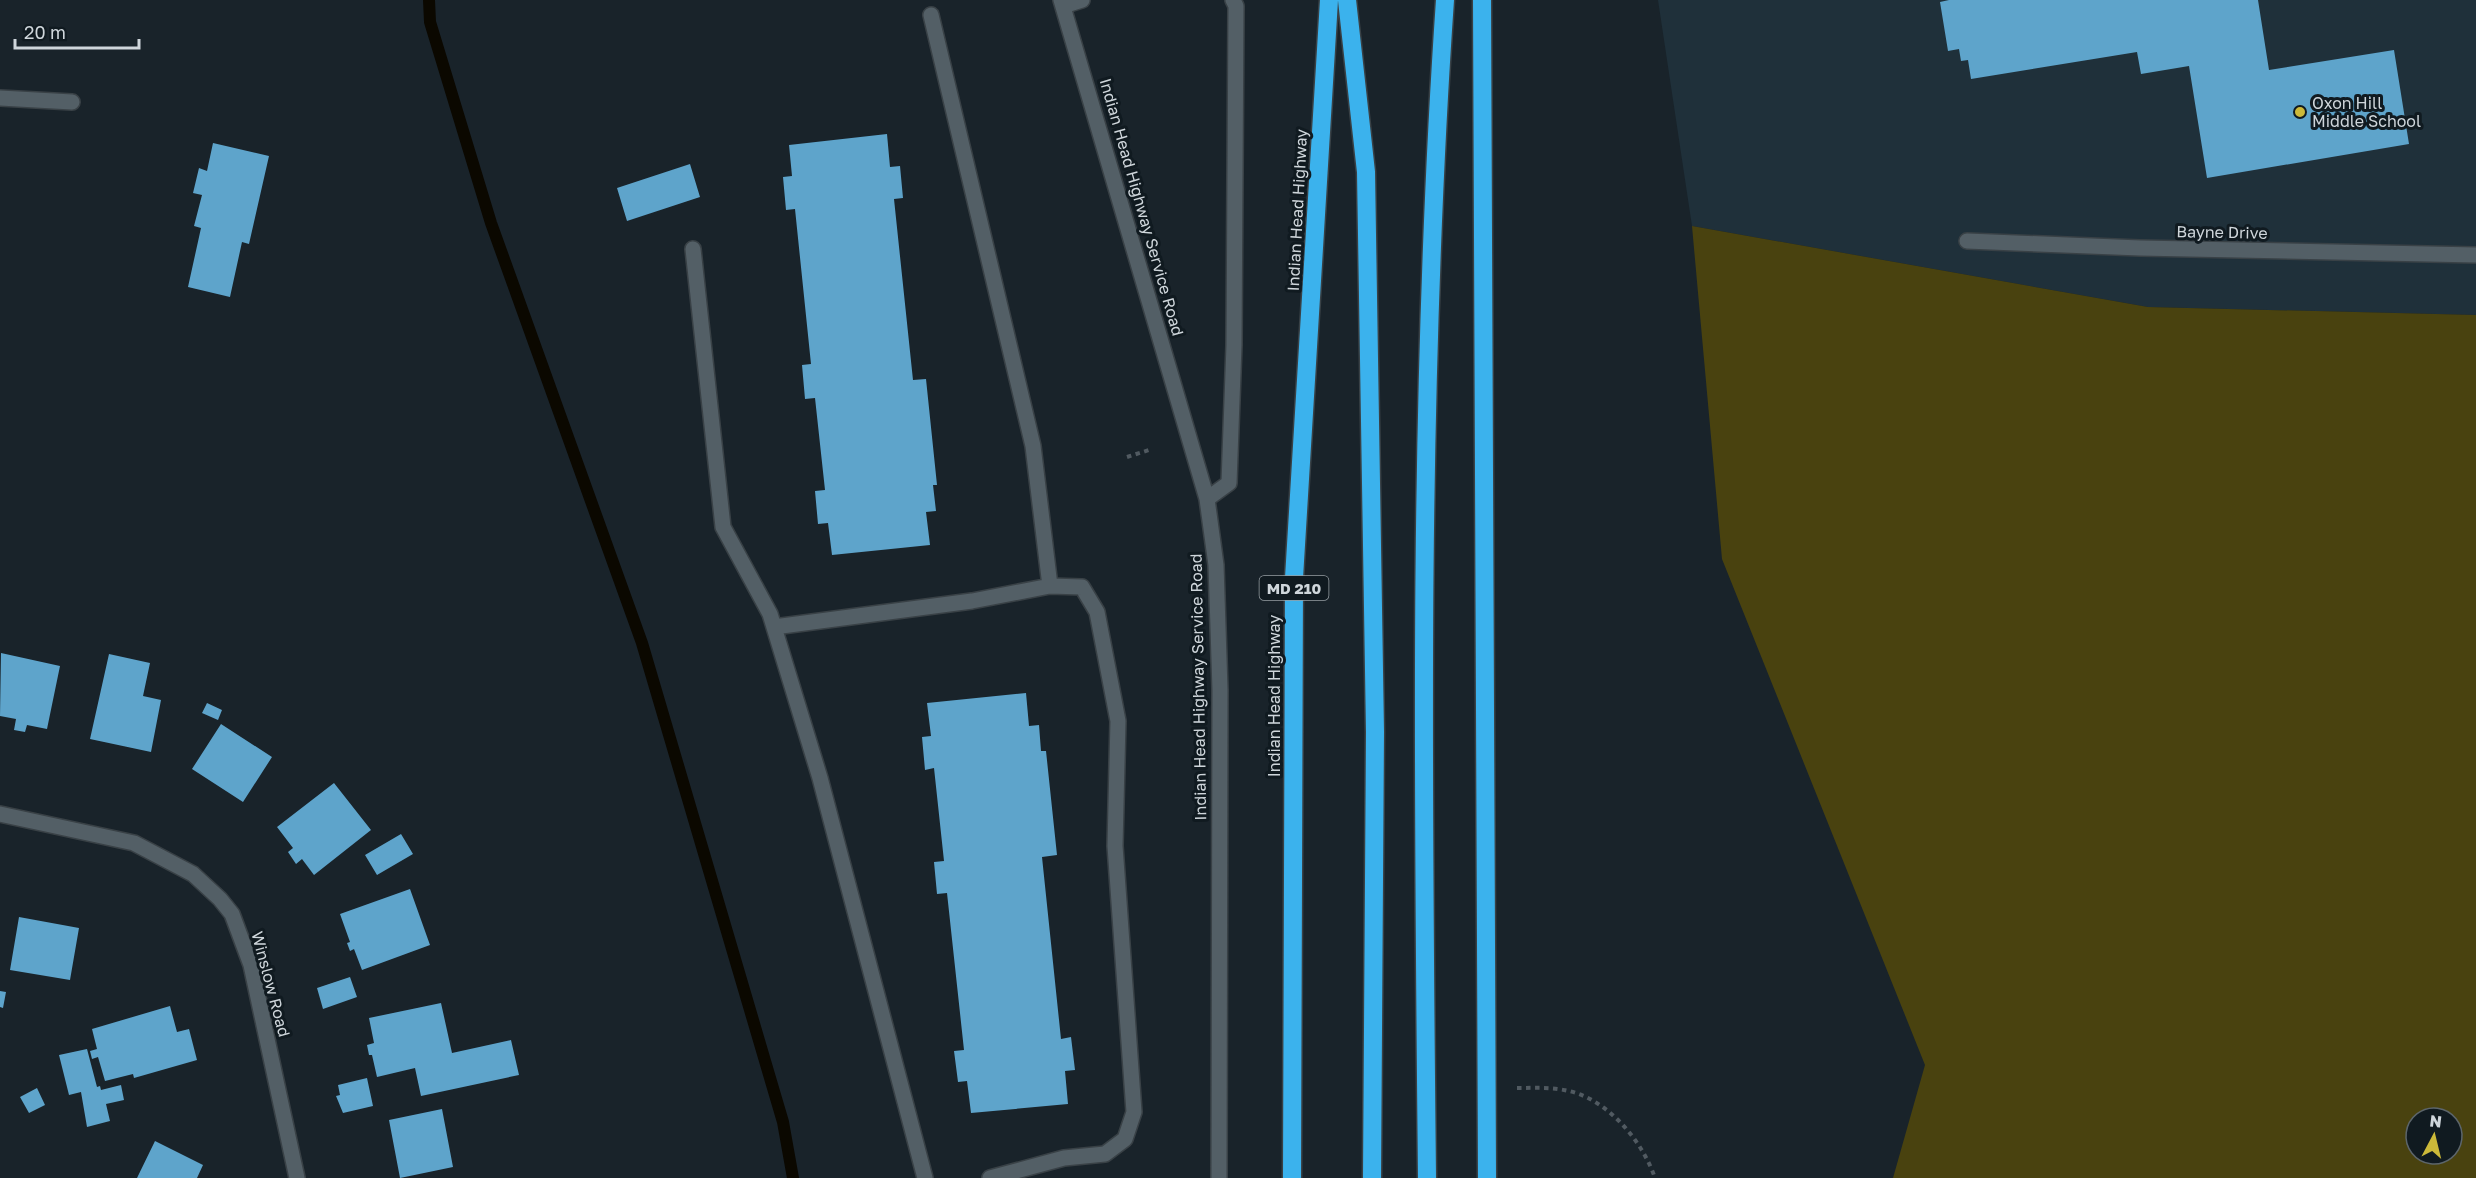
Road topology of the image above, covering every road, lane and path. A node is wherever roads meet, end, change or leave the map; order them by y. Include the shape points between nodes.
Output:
1 (1082, 0) edge
2 (1233, 0) edge
3 (1329, 0) edge
4 (1347, 0) edge
5 (1445, 0) edge
6 (1482, 0) edge
7 (1062, 3) edge
8 (931, 15) dead end
9 (0, 98) edge
10 (72, 102) dead end
11 (1967, 241) dead end
12 (693, 249) dead end
13 (2476, 255) edge
14 (1149, 450) dead end
15 (1127, 457) dead end
16 (1207, 499) junction
17 (1050, 586) junction
18 (774, 627) junction
19 (0, 814) edge
20 (1486, 1090) junction
21 (297, 1178) edge
22 (925, 1178) edge
23 (990, 1178) edge
24 (1219, 1178) edge
25 (1292, 1178) edge
26 (1371, 1178) edge
27 (1427, 1178) edge
28 (1487, 1178) edge
29 (1655, 1178) edge

1 - 7 street
2 - 16 street via 1234,345 1229,483
3 - 25 highway, Indian Head Highway / MD 210 via 1294,579
4 - 26 highway via 1366,184 1375,732
5 - 27 highway via 1432,180 1423,720
6 - 20 highway
7 - 16 street, Indian Head Highway Service Road
8 - 17 street via 1033,446
9 - 10 street
11 - 13 street, Bayne Drive
12 - 18 street via 723,527
14 - 15 path
16 - 24 street, Indian Head Highway Service Road via 1216,565 1220,690
17 - 18 street via 972,601
17 - 23 street via 1082,587 1097,612 1118,721 1115,846 1134,1112 1125,1139 1105,1154 1064,1158
18 - 22 street via 820,778
19 - 21 street, Winslow Road via 134,843 193,874 220,899 232,914 250,965
20 - 28 highway
20 - 29 path via 1564,1090 1601,1106 1641,1147

